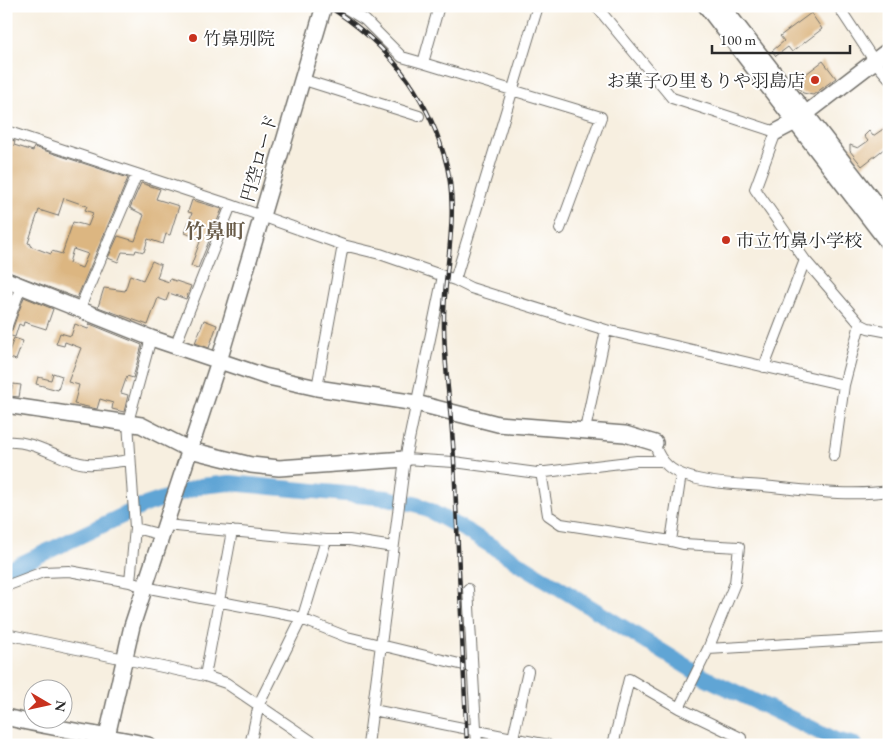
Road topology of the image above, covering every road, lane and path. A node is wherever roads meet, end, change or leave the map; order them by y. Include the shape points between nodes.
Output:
1 (324, 6) edge
2 (342, 6) edge
3 (440, 6) edge
4 (538, 6) edge
5 (596, 6) edge
6 (706, 6) edge
7 (722, 6) edge
8 (838, 6) edge
9 (889, 50) edge
10 (423, 62) junction
11 (875, 62) junction
12 (889, 78) edge
13 (301, 79) junction
14 (513, 90) junction
15 (418, 116) dead end
16 (801, 118) junction
17 (6, 131) edge
18 (776, 132) junction
19 (137, 174) junction
20 (231, 205) junction
21 (262, 216) junction
22 (889, 221) edge
23 (560, 229) dead end
24 (889, 244) edge
25 (343, 245) junction
26 (805, 260) junction
27 (443, 276) junction
28 (6, 280) edge
29 (455, 280) junction
30 (21, 286) junction
31 (79, 310) junction
32 (860, 324) junction
33 (6, 328) edge
34 (606, 330) junction
35 (889, 332) edge
36 (151, 338) junction
37 (175, 346) junction
38 (219, 361) junction
39 (764, 367) junction
40 (844, 385) junction
41 (316, 388) junction
42 (416, 403) junction
43 (6, 405) edge
44 (128, 422) junction
45 (585, 430) junction
46 (6, 442) edge
47 (655, 444) joint
48 (190, 450) junction
49 (834, 456) dead end
50 (405, 459) junction
51 (129, 460) junction
52 (663, 461) junction
53 (541, 472) junction
54 (681, 474) junction
55 (889, 491) edge
56 (135, 523) junction
57 (163, 530) junction
58 (232, 531) junction
59 (326, 540) junction
60 (671, 541) junction
61 (394, 547) junction
62 (137, 585) junction
63 (6, 586) edge
64 (468, 589) dead end
65 (219, 602) junction
66 (301, 618) junction
67 (6, 634) edge
68 (889, 638) edge
69 (382, 645) junction
70 (708, 649) junction
71 (124, 659) junction
72 (472, 667) junction
73 (528, 671) dead end
74 (205, 676) junction
75 (258, 704) junction
76 (679, 708) junction
77 (373, 710) junction
78 (6, 717) edge
79 (475, 729) junction
80 (513, 738) junction
81 (106, 740) edge
82 (148, 745) edge
83 (250, 745) edge
84 (317, 745) edge
85 (368, 745) edge
86 (476, 745) edge
87 (548, 745) edge
88 (613, 745) edge
89 (740, 745) edge

1 - 13 street, 円空ロード
2 - 10 street via 365,20 402,57
3 - 10 street
4 - 14 street
5 - 18 street via 672,98
6 - 16 street
7 - 16 street
8 - 11 street
9 - 11 street
10 - 14 street
11 - 12 street
11 - 16 street
13 - 15 street
13 - 21 street, 円空ロード
14 - 23 street via 601,116
14 - 29 street
16 - 18 street
16 - 22 street
16 - 24 street
17 - 19 street
18 - 26 street via 755,189
19 - 20 street
19 - 31 street
20 - 21 street
20 - 37 street
21 - 25 street
21 - 38 street, 円空ロード
25 - 27 street
25 - 41 street
26 - 32 street
26 - 39 street
27 - 29 street
27 - 42 street
28 - 30 street
29 - 34 street via 471,288
30 - 31 street
30 - 33 street
31 - 36 street
32 - 35 street
32 - 40 street
34 - 39 street
34 - 45 street
36 - 37 street
36 - 44 street
37 - 38 street
38 - 41 street
38 - 48 street, 円空ロード
39 - 40 street
40 - 49 street
41 - 42 street
42 - 45 street via 521,428
42 - 50 street
43 - 44 street
44 - 48 street via 151,429
44 - 51 street
45 - 47 street via 625,434
46 - 51 street via 39,447 84,464
47 - 52 street
48 - 50 street via 250,465 279,468
48 - 57 street, 円空ロード
50 - 53 street
50 - 61 street
51 - 56 street
52 - 53 street
52 - 54 street
53 - 60 street via 548,515 561,524
54 - 55 street via 716,482 848,493
54 - 60 street
56 - 57 street
56 - 62 street
57 - 58 street
57 - 62 street, 円空ロード
58 - 59 street
58 - 65 street
59 - 61 street
59 - 66 street
60 - 70 street via 739,548 735,584
61 - 69 street
62 - 63 street via 69,571 43,572
62 - 65 street
62 - 71 street, 円空ロード
64 - 72 street
65 - 66 street
65 - 74 street
66 - 69 street via 347,637
66 - 75 street
67 - 71 street
68 - 70 street
69 - 72 street
69 - 77 street
70 - 76 street
71 - 74 street
71 - 81 street, 円空ロード
72 - 79 street
73 - 80 street
74 - 75 street via 226,683
75 - 83 street
75 - 84 street
76 - 88 street via 628,679
76 - 89 street via 741,738
77 - 79 street
77 - 85 street
78 - 81 street
79 - 80 street
79 - 86 street
80 - 87 street
81 - 82 street

